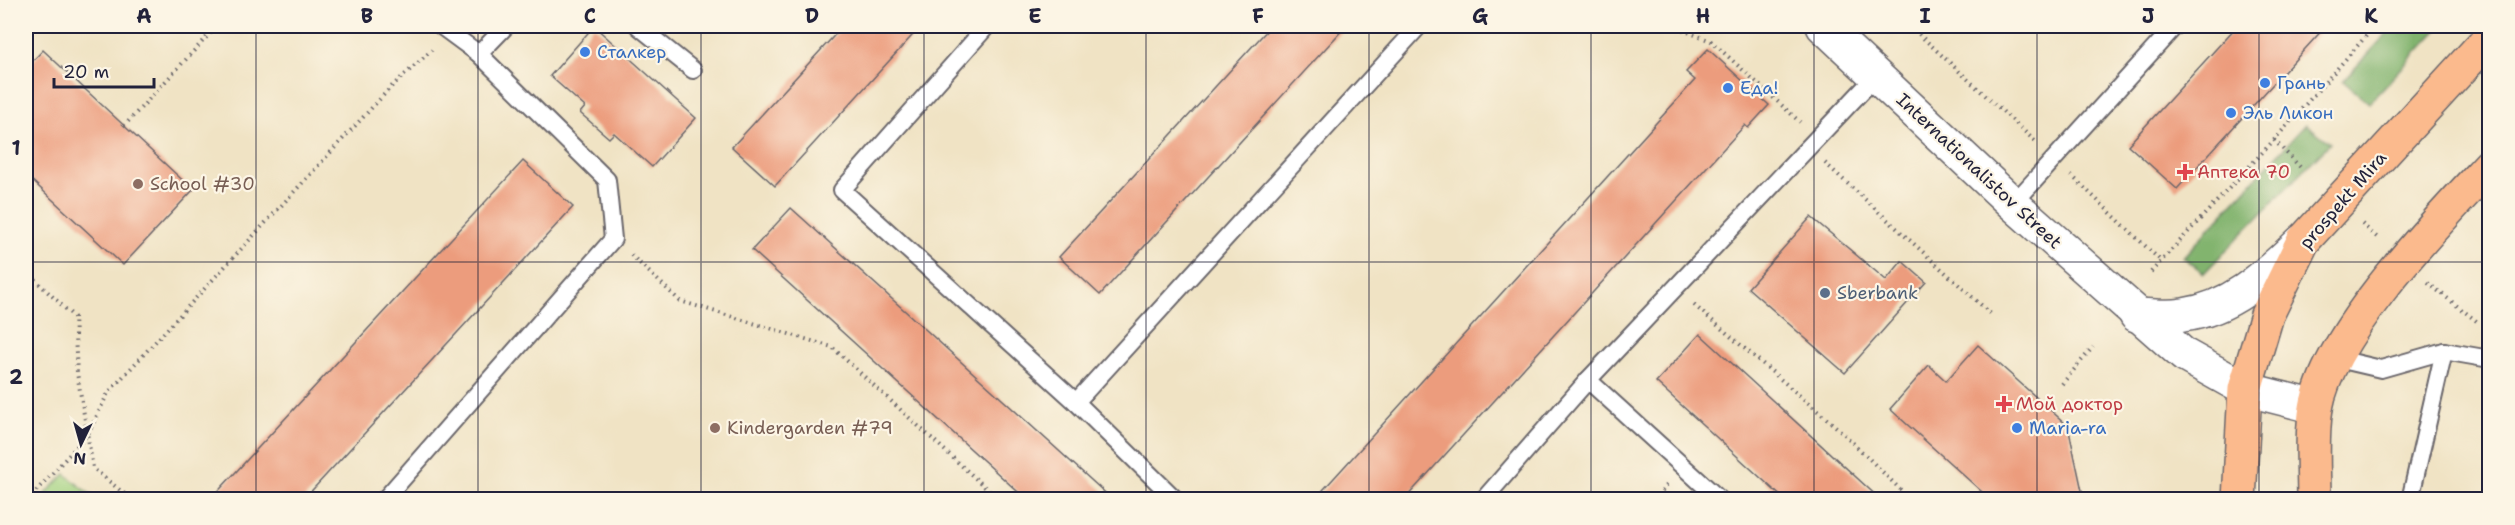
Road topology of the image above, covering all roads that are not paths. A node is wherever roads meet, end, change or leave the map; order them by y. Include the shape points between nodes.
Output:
1 (506, 26) edge
2 (638, 26) edge
3 (987, 26) edge
4 (1419, 26) edge
5 (1823, 26) edge
6 (2175, 26) edge
7 (446, 29) edge
8 (2490, 37) edge
9 (479, 54) junction
10 (693, 70) dead end
11 (1876, 76) junction
12 (2490, 165) edge
13 (2013, 204) junction
14 (2303, 241) junction
15 (2136, 315) junction
16 (2444, 351) junction
17 (2334, 358) junction
18 (2490, 359) edge
19 (2490, 366) edge
20 (1588, 380) junction
21 (2245, 389) junction
22 (1076, 402) junction
23 (2316, 407) junction
24 (384, 500) edge
25 (1176, 500) edge
26 (1483, 500) edge
27 (1720, 500) edge
28 (2239, 500) edge
29 (2314, 500) edge
30 (2410, 500) edge

1 - 9 lane
2 - 10 lane
3 - 22 lane via 842,189
4 - 22 lane
5 - 11 street, Internationalistov Street
6 - 13 lane
7 - 9 lane
8 - 14 main road, prospekt Mira
9 - 24 lane via 607,180 614,239
11 - 13 street, Internationalistov Street
11 - 20 lane
12 - 17 main road via 2367,307
13 - 15 street, Internationalistov Street
14 - 15 street via 2259,282 2223,305 2182,316
14 - 21 main road, prospekt Mira via 2267,315
15 - 21 street, Internationalistov Street via 2184,355
16 - 17 lane via 2381,369
16 - 18 lane
16 - 19 lane
16 - 30 lane
17 - 23 main road
20 - 26 lane
20 - 27 lane
21 - 23 street, Internationalistov Street
21 - 28 main road, prospekt Mira
22 - 25 lane
23 - 29 main road

